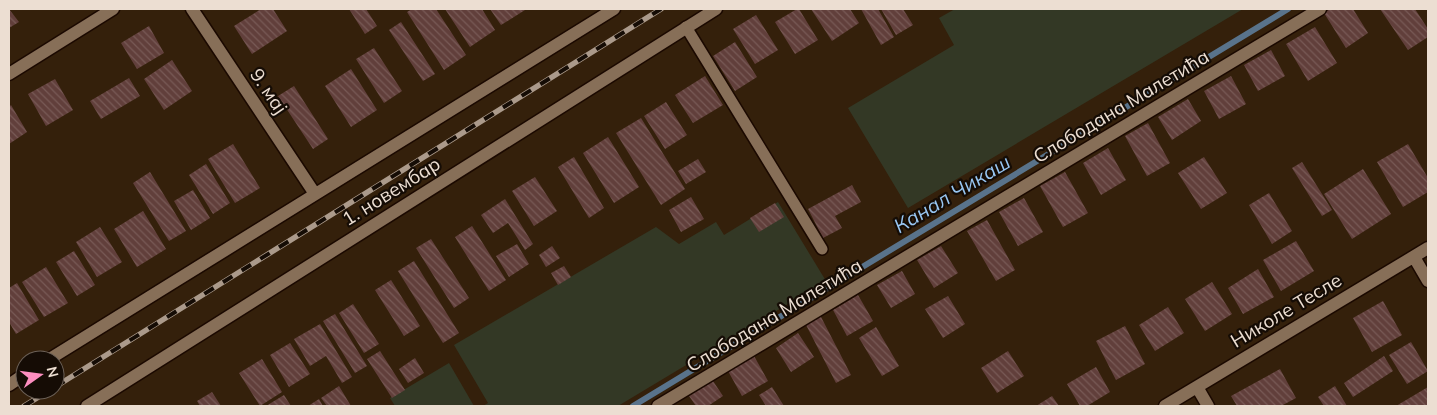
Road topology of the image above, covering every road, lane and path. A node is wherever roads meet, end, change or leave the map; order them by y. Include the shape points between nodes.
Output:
1 (114, 9) edge
2 (192, 9) edge
3 (614, 9) edge
4 (716, 9) edge
5 (1320, 9) edge
6 (686, 28) junction
7 (9, 74) edge
8 (315, 194) junction
9 (1428, 248) edge
10 (822, 249) dead end
11 (1414, 257) junction
12 (1428, 281) edge
13 (64, 350) edge
14 (1197, 387) junction
15 (87, 406) edge
16 (658, 406) edge
17 (1165, 406) edge
18 (1208, 406) edge

1 - 7 street
2 - 8 street, 9. мај
3 - 8 street, 1. новембар
4 - 6 street, 1. новембар
5 - 16 street, Слободана Малетића
6 - 10 lane
6 - 15 street, 1. новембар
8 - 13 street, 1. новембар
9 - 11 street, Николе Тесле
11 - 12 street
11 - 14 street, Николе Тесле
14 - 17 street, Николе Тесле
14 - 18 street

